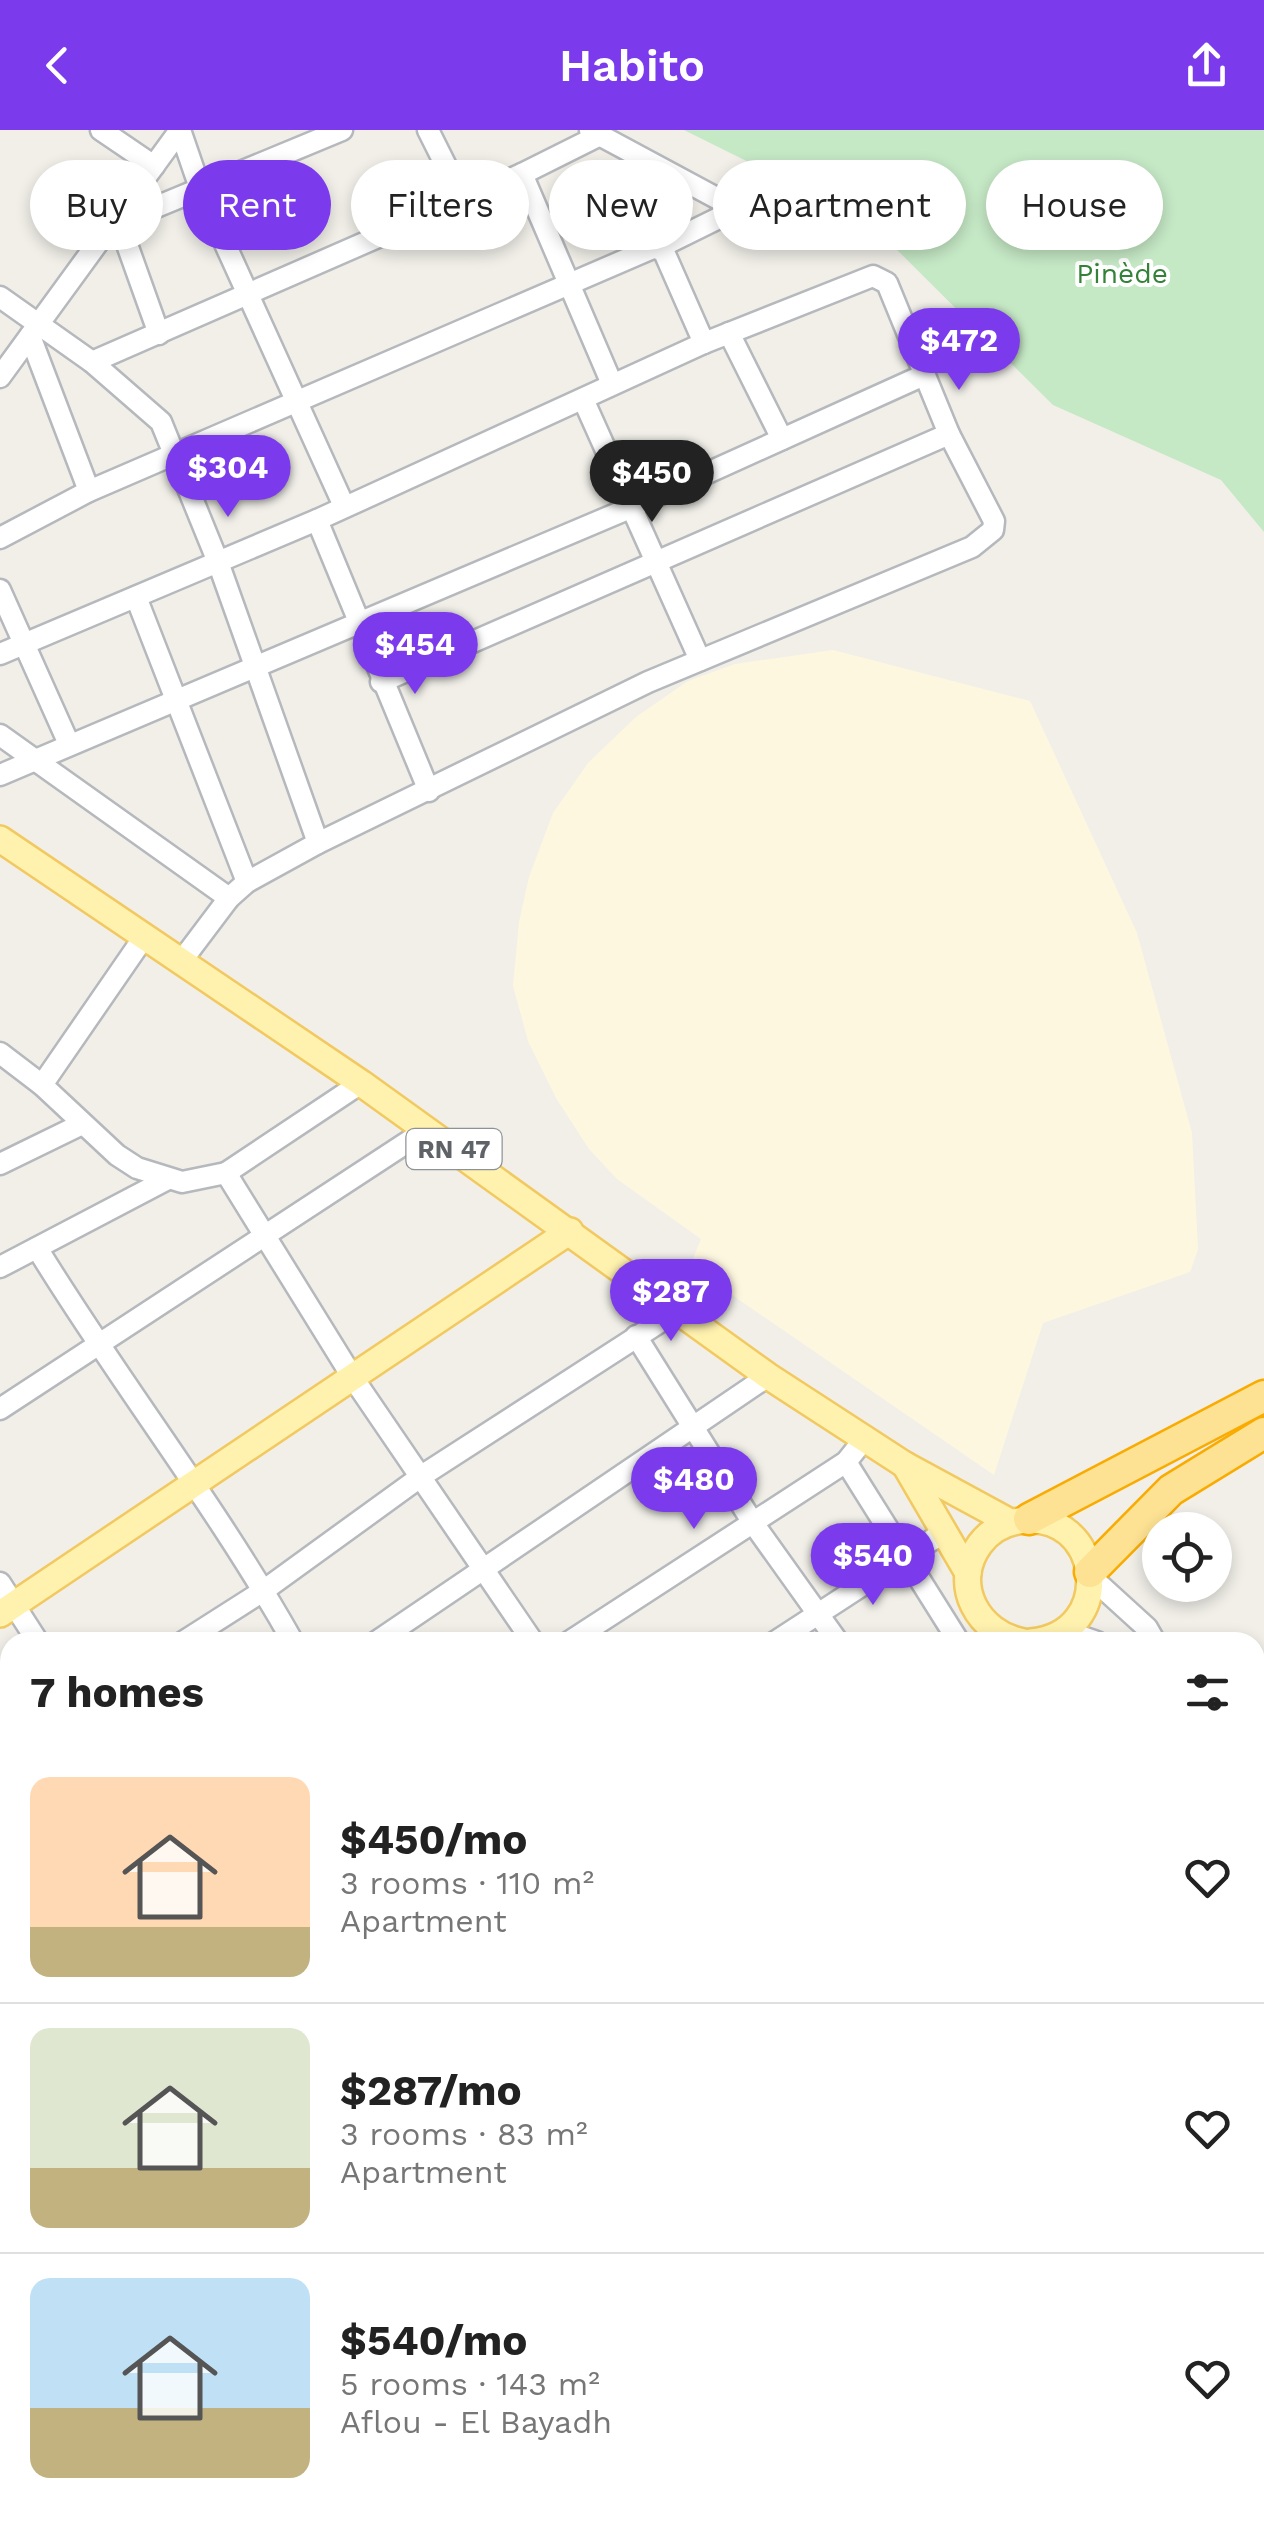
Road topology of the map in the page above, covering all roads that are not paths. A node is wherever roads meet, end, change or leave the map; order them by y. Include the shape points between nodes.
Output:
1 (101, 130) edge
2 (180, 130) edge
3 (342, 130) edge
4 (428, 130) edge
5 (595, 132) edge
6 (145, 160) edge
7 (158, 160) edge
8 (191, 160) edge
9 (274, 160) edge
10 (443, 160) edge
11 (647, 160) edge
12 (529, 170) edge
13 (693, 185) edge
14 (529, 190) edge
15 (693, 231) edge
16 (95, 250) edge
17 (127, 250) edge
18 (227, 250) edge
19 (352, 250) edge
20 (654, 250) edge
21 (661, 250) edge
22 (568, 281) junction
23 (0, 297) edge
24 (248, 297) junction
25 (34, 330) junction
26 (729, 333) junction
27 (160, 334) junction
28 (704, 343) junction
29 (92, 362) junction
30 (924, 375) junction
31 (0, 376) edge
32 (612, 384) junction
33 (583, 399) junction
34 (295, 402) junction
35 (950, 434) junction
36 (782, 439) junction
37 (176, 455) junction
38 (89, 491) junction
39 (344, 506) junction
40 (630, 508) junction
41 (317, 520) junction
42 (0, 538) edge
43 (218, 562) junction
44 (656, 562) junction
45 (0, 590) edge
46 (136, 597) junction
47 (356, 623) junction
48 (24, 644) junction
49 (0, 654) edge
50 (700, 660) junction
51 (256, 666) junction
52 (381, 682) junction
53 (178, 699) junction
54 (0, 735) edge
55 (70, 744) junction
56 (32, 760) junction
57 (0, 775) edge
58 (429, 791) junction
59 (0, 839) edge
60 (318, 843) junction
61 (247, 882) junction
62 (229, 898) junction
63 (144, 937) junction
64 (180, 963) junction
65 (0, 1054) edge
66 (361, 1083) junction
67 (42, 1085) junction
68 (80, 1125) junction
69 (426, 1130) junction
70 (0, 1164) edge
71 (226, 1174) junction
72 (166, 1180) junction
73 (570, 1231) junction
74 (267, 1236) junction
75 (37, 1248) junction
76 (0, 1267) edge
77 (680, 1309) junction
78 (636, 1336) junction
79 (97, 1346) junction
80 (768, 1376) junction
81 (353, 1378) junction
82 (1264, 1396) edge
83 (0, 1409) edge
84 (694, 1430) junction
85 (1264, 1433) edge
86 (866, 1438) junction
87 (846, 1462) junction
88 (905, 1464) junction
89 (424, 1475) junction
90 (196, 1484) junction
91 (1019, 1520) junction
92 (753, 1524) junction
93 (944, 1532) junction
94 (905, 1558) junction
95 (487, 1570) junction
96 (968, 1573) junction
97 (1091, 1574) junction
98 (263, 1592) junction
99 (5, 1601) edge
100 (819, 1614) junction
101 (30, 1632) edge
102 (199, 1632) edge
103 (287, 1632) edge
104 (391, 1632) edge
105 (527, 1632) edge
106 (585, 1632) edge
107 (791, 1632) edge
108 (831, 1632) edge
109 (953, 1632) edge
110 (989, 1632) edge
111 (1064, 1632) edge
112 (1148, 1632) edge

1 - 6 street
2 - 7 street
2 - 8 street
3 - 9 street
4 - 10 street
5 - 11 street
5 - 12 street
13 - 15 street via 737,209
14 - 22 street
16 - 25 street
17 - 27 street
18 - 24 street
19 - 24 street
20 - 22 street
21 - 28 street
22 - 32 street
22 - 34 street
23 - 25 street
24 - 27 street
24 - 34 street
25 - 29 street
25 - 31 street
25 - 38 street
26 - 28 street
26 - 30 street via 877,276 887,282
26 - 36 street
27 - 29 street
28 - 32 street
29 - 37 street via 154,412
30 - 35 street
30 - 36 street
32 - 33 street
33 - 39 street
33 - 40 street
34 - 37 street
34 - 39 street
35 - 44 street
35 - 50 street via 994,522 988,535
36 - 40 street
37 - 38 street
37 - 43 street
38 - 42 street
39 - 41 street
40 - 44 street
40 - 47 street
41 - 43 street
41 - 47 street
43 - 46 street
43 - 51 street
44 - 50 street
44 - 52 street
45 - 48 street
46 - 48 street
46 - 53 street
47 - 51 street
47 - 52 street
48 - 49 street
48 - 55 street
50 - 58 street
51 - 53 street
51 - 60 street
52 - 58 street
53 - 55 street
53 - 61 street
54 - 56 street
55 - 56 street
56 - 57 street
56 - 62 street
58 - 60 street
59 - 63 main road, RN 47
60 - 61 street
61 - 62 street
62 - 64 street
63 - 64 main road, RN 47
63 - 67 street
64 - 66 main road, RN 47
65 - 67 street
66 - 69 main road, RN 47
66 - 71 street
67 - 68 street
68 - 70 street
68 - 72 street via 116,1156
69 - 73 main road, RN 47
69 - 74 street
71 - 72 street
71 - 74 street
72 - 75 street
73 - 77 main road, RN 47
73 - 81 main road
74 - 79 street
74 - 81 street
75 - 76 street
75 - 79 street
77 - 78 street
77 - 80 main road, RN 47
78 - 84 street
78 - 89 street
79 - 83 street
79 - 90 street
80 - 84 street
80 - 86 main road, RN 47
81 - 89 street
81 - 90 main road
82 - 91 highway
84 - 92 street
84 - 95 street
85 - 97 highway via 1171,1490
86 - 87 street
86 - 88 main road, RN 47
87 - 92 street
87 - 94 street
88 - 91 main road, RN 47
88 - 93 main road, RN 47
89 - 95 street
89 - 98 street
90 - 98 street
90 - 99 main road
91 - 96 main road via 982,1542
91 - 97 main road via 1046,1521 1076,1540
92 - 100 street
92 - 106 street
93 - 94 street
93 - 96 main road, RN 47
94 - 100 street
94 - 109 street
95 - 104 street
95 - 105 street
96 - 110 main road via 973,1607
97 - 111 main road via 1085,1608
97 - 112 street
98 - 102 street
98 - 103 street
99 - 101 street
100 - 107 street
100 - 108 street

